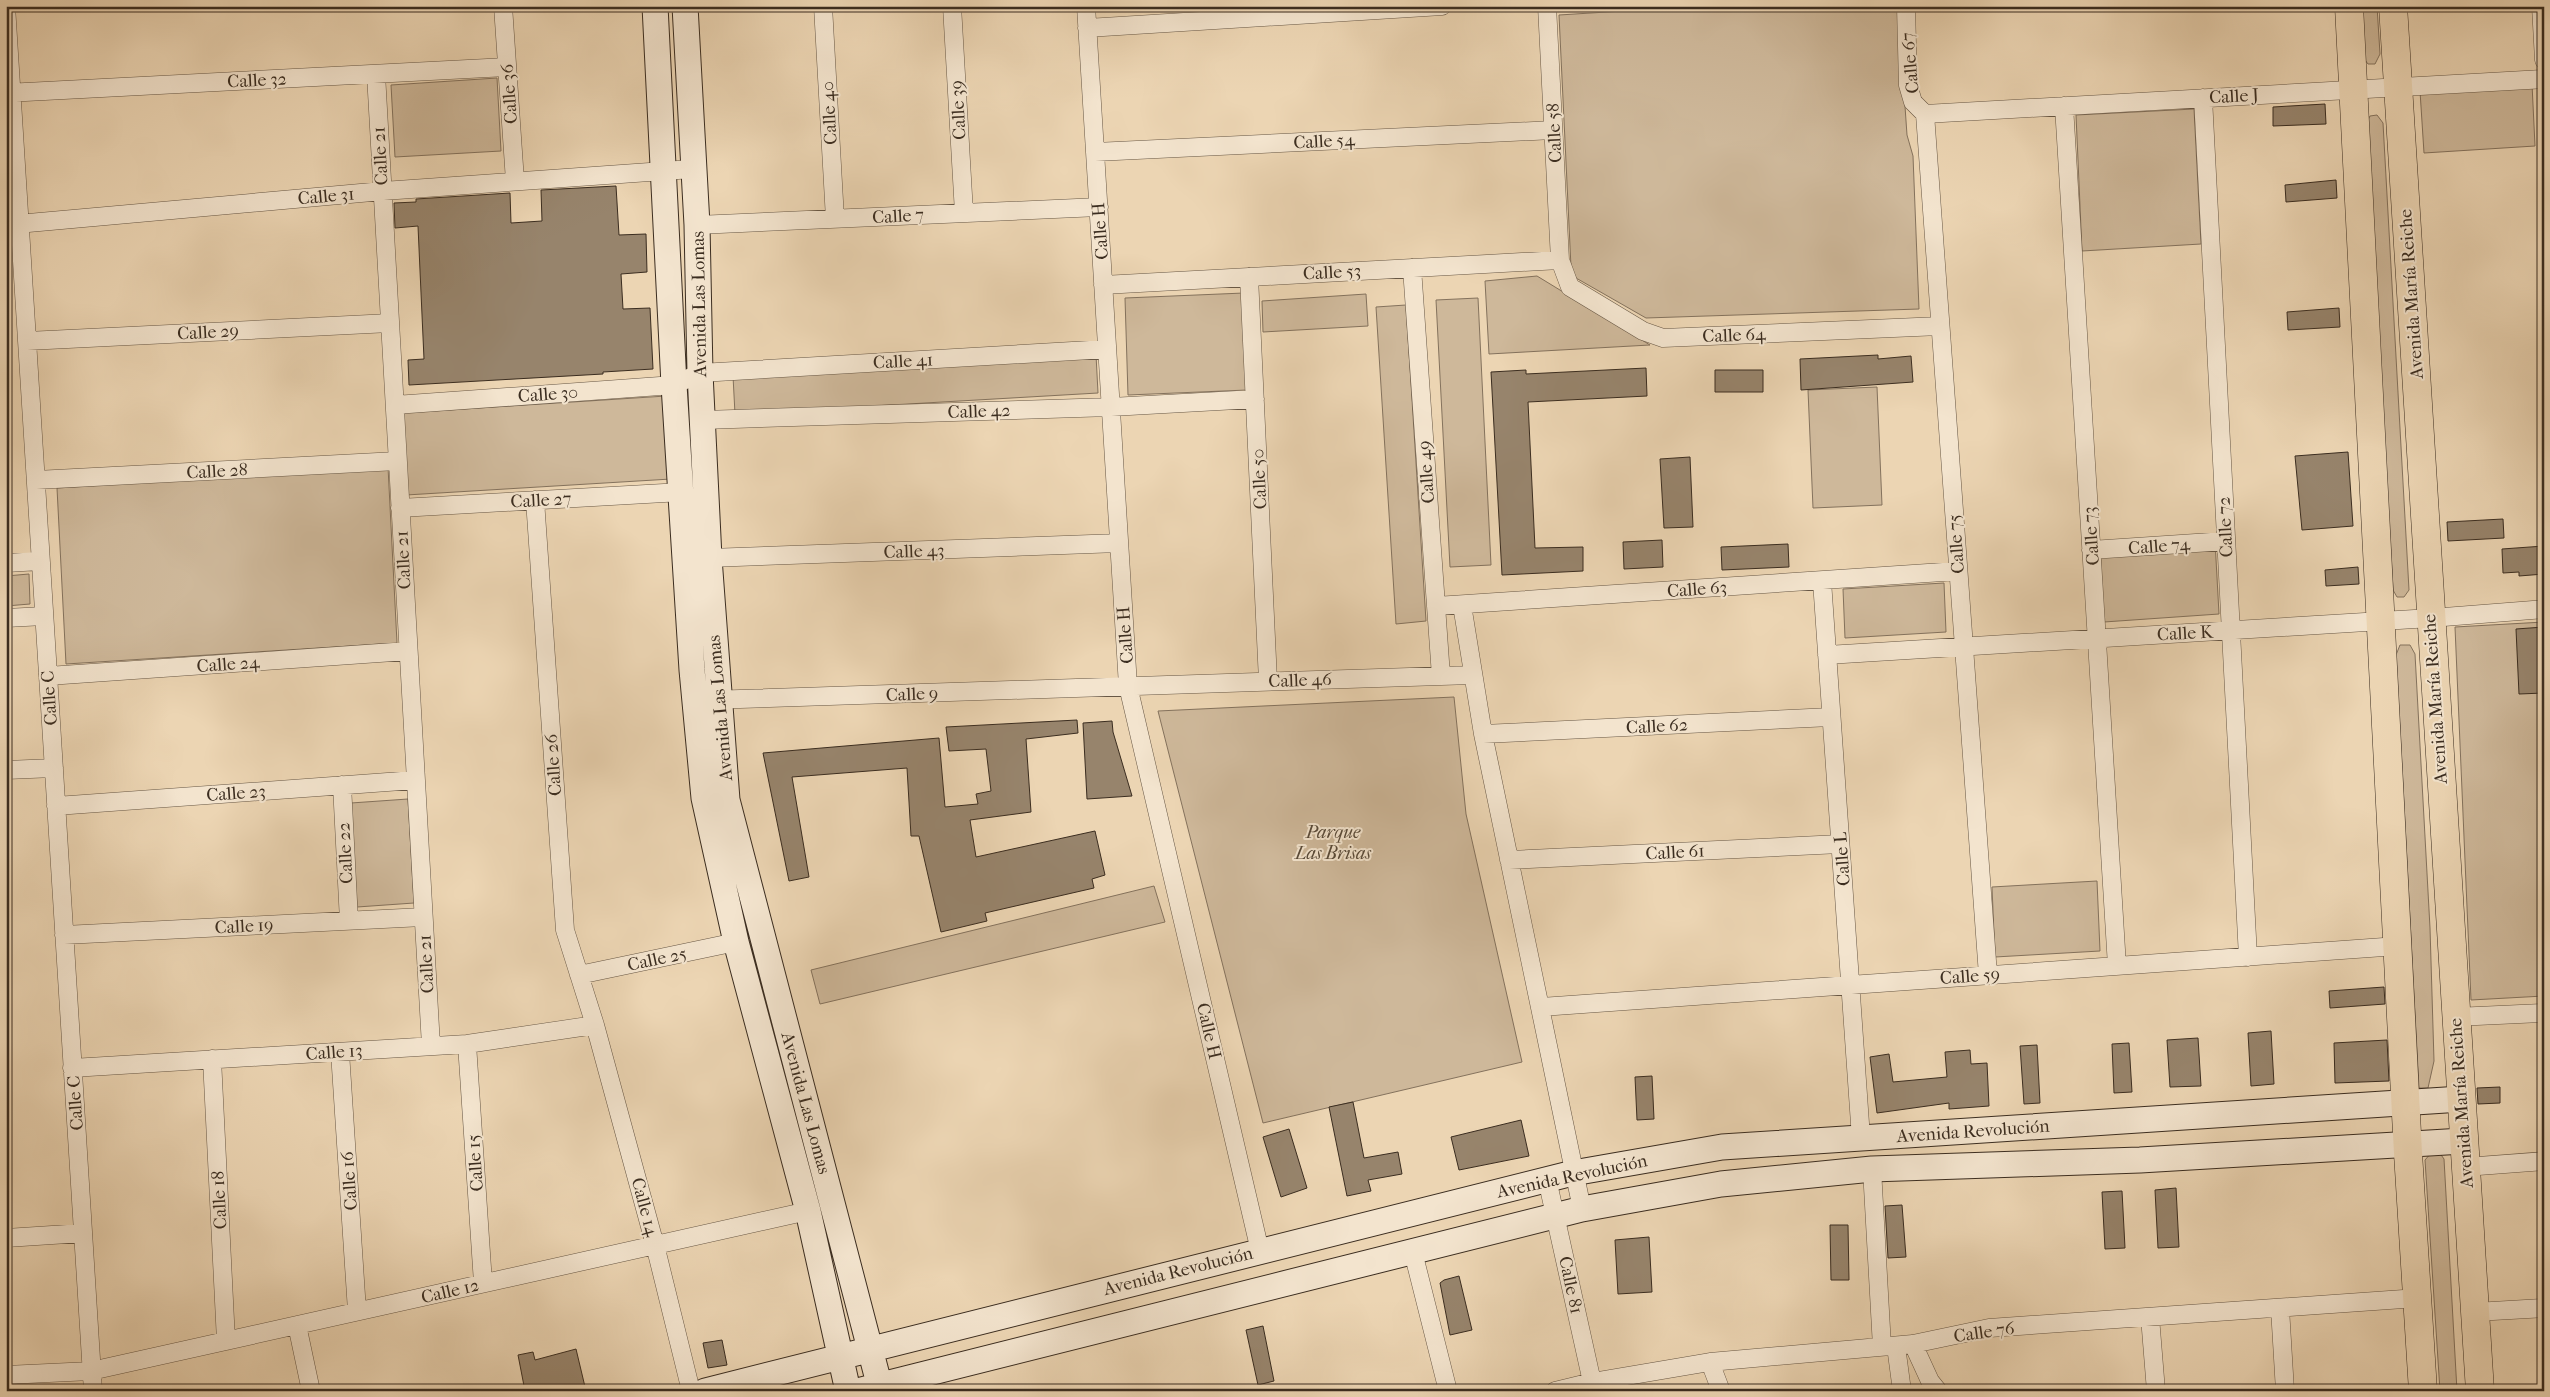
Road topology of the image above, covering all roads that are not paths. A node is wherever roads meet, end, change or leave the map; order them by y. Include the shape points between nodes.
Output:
1 (6, 6) edge
2 (503, 6) edge
3 (655, 6) edge
4 (685, 6) edge
5 (823, 6) edge
6 (952, 6) edge
7 (1086, 6) edge
8 (1442, 6) edge
9 (1547, 6) edge
10 (1906, 6) edge
11 (2349, 6) edge
12 (2393, 6) edge
13 (2541, 6) edge
14 (1087, 28) junction
15 (2544, 60) edge
16 (507, 67) junction
17 (376, 74) junction
18 (2544, 79) edge
19 (2398, 86) junction
20 (2354, 89) junction
21 (9, 93) edge
22 (2203, 98) junction
23 (2064, 106) junction
24 (1925, 114) junction
25 (1553, 130) junction
26 (1095, 152) junction
27 (692, 169) junction
28 (663, 171) junction
29 (515, 182) junction
30 (382, 191) junction
31 (1099, 207) junction
32 (964, 213) junction
33 (835, 219) junction
34 (13, 224) edge
35 (697, 225) junction
36 (1560, 260) junction
37 (1412, 268) junction
38 (1250, 277) junction
39 (1103, 285) junction
40 (390, 322) junction
41 (1940, 326) junction
42 (27, 341) junction
43 (1107, 349) junction
44 (700, 373) junction
45 (674, 385) junction
46 (1255, 399) junction
47 (394, 405) junction
48 (1111, 407) junction
49 (702, 420) junction
50 (398, 461) junction
51 (36, 480) junction
52 (682, 492) junction
53 (535, 500) junction
54 (400, 508) junction
55 (2226, 541) junction
56 (1119, 543) junction
57 (2091, 550) junction
58 (709, 558) junction
59 (40, 561) junction
60 (6, 563) edge
61 (1958, 571) junction
62 (1822, 581) junction
63 (1462, 604) junction
64 (1436, 606) junction
65 (2544, 609) edge
66 (44, 616) junction
67 (6, 618) edge
68 (2430, 618) junction
69 (2382, 621) junction
70 (2231, 630) junction
71 (2097, 638) junction
72 (1964, 647) junction
73 (408, 651) junction
74 (1827, 655) junction
75 (1472, 674) junction
76 (48, 676) junction
77 (1441, 676) junction
78 (1268, 681) junction
79 (1128, 686) junction
80 (707, 700) junction
81 (1831, 717) junction
82 (1483, 734) junction
83 (54, 768) junction
84 (6, 770) edge
85 (416, 780) junction
86 (342, 785) junction
87 (56, 806) junction
88 (1840, 844) junction
89 (1509, 860) junction
90 (423, 917) junction
91 (349, 921) junction
92 (64, 935) junction
93 (736, 942) junction
94 (2398, 946) junction
95 (2248, 956) junction
96 (2117, 966) junction
97 (578, 975) junction
98 (1988, 975) junction
99 (1851, 984) junction
100 (1541, 1007) junction
101 (2544, 1013) edge
102 (2455, 1017) junction
103 (595, 1025) junction
104 (467, 1044) junction
105 (431, 1046) junction
106 (340, 1052) junction
107 (212, 1060) junction
108 (72, 1068) junction
109 (2460, 1099) junction
110 (2405, 1102) junction
111 (1861, 1138) junction
112 (2408, 1144) junction
113 (2464, 1154) junction
114 (2544, 1160) edge
115 (1872, 1169) junction
116 (1573, 1172) junction
117 (1547, 1179) junction
118 (1582, 1209) junction
119 (808, 1211) junction
120 (1556, 1216) junction
121 (83, 1233) junction
122 (6, 1238) edge
123 (655, 1245) junction
124 (1260, 1251) junction
125 (1413, 1252) junction
126 (483, 1283) junction
127 (2418, 1298) junction
128 (2280, 1308) junction
129 (2544, 1308) edge
130 (357, 1311) junction
131 (2475, 1312) junction
132 (2150, 1317) junction
133 (297, 1325) junction
134 (226, 1341) junction
135 (1897, 1346) junction
136 (871, 1348) junction
137 (841, 1357) junction
138 (1710, 1362) junction
139 (91, 1371) junction
140 (6, 1375) edge
141 (1593, 1386) edge
142 (873, 1389) edge
143 (93, 1391) edge
144 (312, 1391) edge
145 (690, 1391) edge
146 (705, 1391) edge
147 (848, 1391) edge
148 (1448, 1391) edge
149 (1555, 1391) edge
150 (1722, 1391) edge
151 (1902, 1391) edge
152 (1938, 1391) edge
153 (2156, 1391) edge
154 (2285, 1391) edge
155 (2423, 1391) edge
156 (2480, 1391) edge

1 - 21 street, Calle C
2 - 16 street, Calle 36
3 - 28 street, Avenida Las Lomas
4 - 27 street, Avenida Las Lomas
5 - 33 street, Calle 40
6 - 32 street, Calle 39
7 - 14 street, Calle H
8 - 14 street
9 - 25 street, Calle 58
10 - 24 street, Calle 67 via 1908,85 1913,102
11 - 20 main road
12 - 19 main road, Avenida María Reiche
13 - 15 street
14 - 26 street, Calle H
16 - 17 street, Calle 32
16 - 29 street, Calle 36
17 - 21 street, Calle 32
17 - 30 street, Calle 21
18 - 19 street, Calle J
19 - 20 street, Calle J
19 - 68 main road, Avenida María Reiche
20 - 22 street, Calle J
20 - 69 main road
21 - 34 street, Calle C
22 - 23 street, Calle J
22 - 55 street, Calle 72
23 - 24 street, Calle J
23 - 57 street, Calle 73
24 - 41 street, Calle 75
25 - 26 street, Calle 54
25 - 36 street, Calle 58
26 - 31 street, Calle H
27 - 28 street, Calle 31
27 - 35 street, Avenida Las Lomas
28 - 29 street, Calle 31
28 - 45 street, Avenida Las Lomas
29 - 30 street, Calle 31
30 - 34 street, Calle 31
30 - 40 street, Calle 21
31 - 32 street, Calle 7
31 - 39 street, Calle H
32 - 33 street, Calle 7
33 - 35 street, Calle 7
34 - 42 street, Calle C
35 - 44 street, Avenida Las Lomas
36 - 37 street, Calle 53
36 - 41 street, Calle 64 via 1570,287 1643,331 1663,338
37 - 38 street, Calle 53
37 - 64 street, Calle 49
38 - 39 street, Calle 53
38 - 46 street, Calle 50
39 - 43 street, Calle H
40 - 42 street, Calle 29
40 - 47 street, Calle 21
41 - 61 street, Calle 75
42 - 51 street, Calle C
43 - 44 street, Calle 41
43 - 48 street, Calle H
44 - 45 street, Calle 30
44 - 49 street, Avenida Las Lomas
45 - 47 street, Calle 30
45 - 52 street, Avenida Las Lomas
46 - 48 street, Calle 42
46 - 78 street, Calle 50
47 - 50 street, Calle 21
48 - 49 street, Calle 42
48 - 56 street, Calle H
49 - 58 street, Avenida Las Lomas
50 - 51 street, Calle 28
50 - 54 street, Calle 21
51 - 59 street, Calle C
52 - 53 street, Calle 27
52 - 80 street, Avenida Las Lomas
53 - 54 street, Calle 27
53 - 97 street, Calle 26 via 565,930
54 - 73 street, Calle 21
55 - 57 street, Calle 74
55 - 70 street, Calle 72
56 - 58 street, Calle 43
56 - 79 street, Calle H
57 - 71 street, Calle 73
58 - 80 street, Avenida Las Lomas
59 - 60 street
59 - 66 street, Calle C
61 - 62 street, Calle 63
61 - 72 street, Calle 75
62 - 63 street, Calle 63
62 - 74 street, Calle L
63 - 64 street, Calle 63
63 - 75 street
64 - 77 street, Calle 49
65 - 68 street, Calle K
66 - 67 street
66 - 76 street, Calle C
68 - 69 street, Calle K
68 - 102 main road, Avenida María Reiche
69 - 70 street, Calle K
69 - 94 main road
70 - 71 street, Calle K
70 - 95 street, Calle 72
71 - 72 street, Calle K
71 - 96 street, Calle 73
72 - 74 street, Calle K
72 - 98 street, Calle 75
73 - 76 street, Calle 24
73 - 85 street, Calle 21
74 - 81 street, Calle L
75 - 77 street, Calle 46
75 - 82 street
76 - 83 street, Calle C
77 - 78 street, Calle 46
78 - 79 street, Calle 46
79 - 80 street, Calle 9
79 - 124 street, Calle H
80 - 93 street, Avenida Las Lomas via 704,798
80 - 136 street, Avenida Las Lomas via 727,800
81 - 82 street, Calle 62
81 - 88 street, Calle L
82 - 89 street
83 - 84 street
83 - 87 street, Calle C
85 - 86 street, Calle 23
85 - 90 street, Calle 21
86 - 87 street, Calle 23
86 - 91 street, Calle 22
87 - 92 street, Calle C
88 - 89 street, Calle 61
88 - 99 street, Calle L
89 - 100 street
90 - 91 street, Calle 19
90 - 105 street, Calle 21
91 - 92 street, Calle 19
92 - 108 street, Calle C
93 - 97 street, Calle 25
93 - 119 street, Avenida Las Lomas
94 - 95 street, Calle 59
94 - 110 main road
95 - 96 street, Calle 59
96 - 98 street, Calle 59
97 - 103 street, Calle 26
98 - 99 street, Calle 59
99 - 100 street, Calle 59
99 - 111 street, Calle L
100 - 116 street
101 - 102 street
102 - 109 main road, Avenida María Reiche
103 - 104 street, Calle 13
103 - 123 street, Calle 14
104 - 105 street, Calle 13
104 - 126 street, Calle 15
105 - 106 street, Calle 13
106 - 107 street, Calle 13
106 - 130 street, Calle 16
107 - 108 street, Calle 13
107 - 134 street, Calle 18
108 - 121 street, Calle C
109 - 110 street, Avenida Revolución
109 - 113 main road, Avenida María Reiche
110 - 111 street, Avenida Revolución
110 - 112 main road
111 - 116 street, Avenida Revolución via 1722,1147
112 - 113 street, Avenida Revolución
112 - 115 street, Avenida Revolución via 2140,1160
112 - 127 main road
113 - 114 street
113 - 131 main road, Avenida María Reiche
115 - 118 street, Avenida Revolución via 1721,1184
115 - 135 street
116 - 117 street, Avenida Revolución
116 - 118 street
117 - 120 street, Calle 81
117 - 124 street, Avenida Revolución
118 - 120 street, Avenida Revolución
119 - 123 street, Calle 12
119 - 137 street, Avenida Las Lomas
120 - 125 street, Avenida Revolución
120 - 141 street, Calle 81
121 - 122 street
121 - 139 street, Calle C
123 - 126 street, Calle 12
123 - 145 street, Calle 14
124 - 136 street, Avenida Revolución
125 - 142 street, Avenida Revolución
125 - 148 street
126 - 130 street, Calle 12
127 - 128 street, Calle 76
127 - 155 main road
128 - 132 street, Calle 76
128 - 154 street
129 - 131 street
130 - 133 street, Calle 12
131 - 156 main road, Avenida María Reiche
132 - 135 street, Calle 76 via 1989,1328
132 - 153 street
133 - 134 street, Calle 12
133 - 144 street
134 - 139 street, Calle 12
135 - 138 street, Calle 76
135 - 151 street
135 - 152 street
136 - 137 street, Avenida Revolución
136 - 142 street, Avenida Las Lomas
137 - 146 street, Avenida Revolución
137 - 147 street, Avenida Las Lomas
138 - 141 street, Calle 76
138 - 150 street
139 - 140 street, Calle 12
139 - 143 street, Calle C
141 - 149 street, Calle 76

